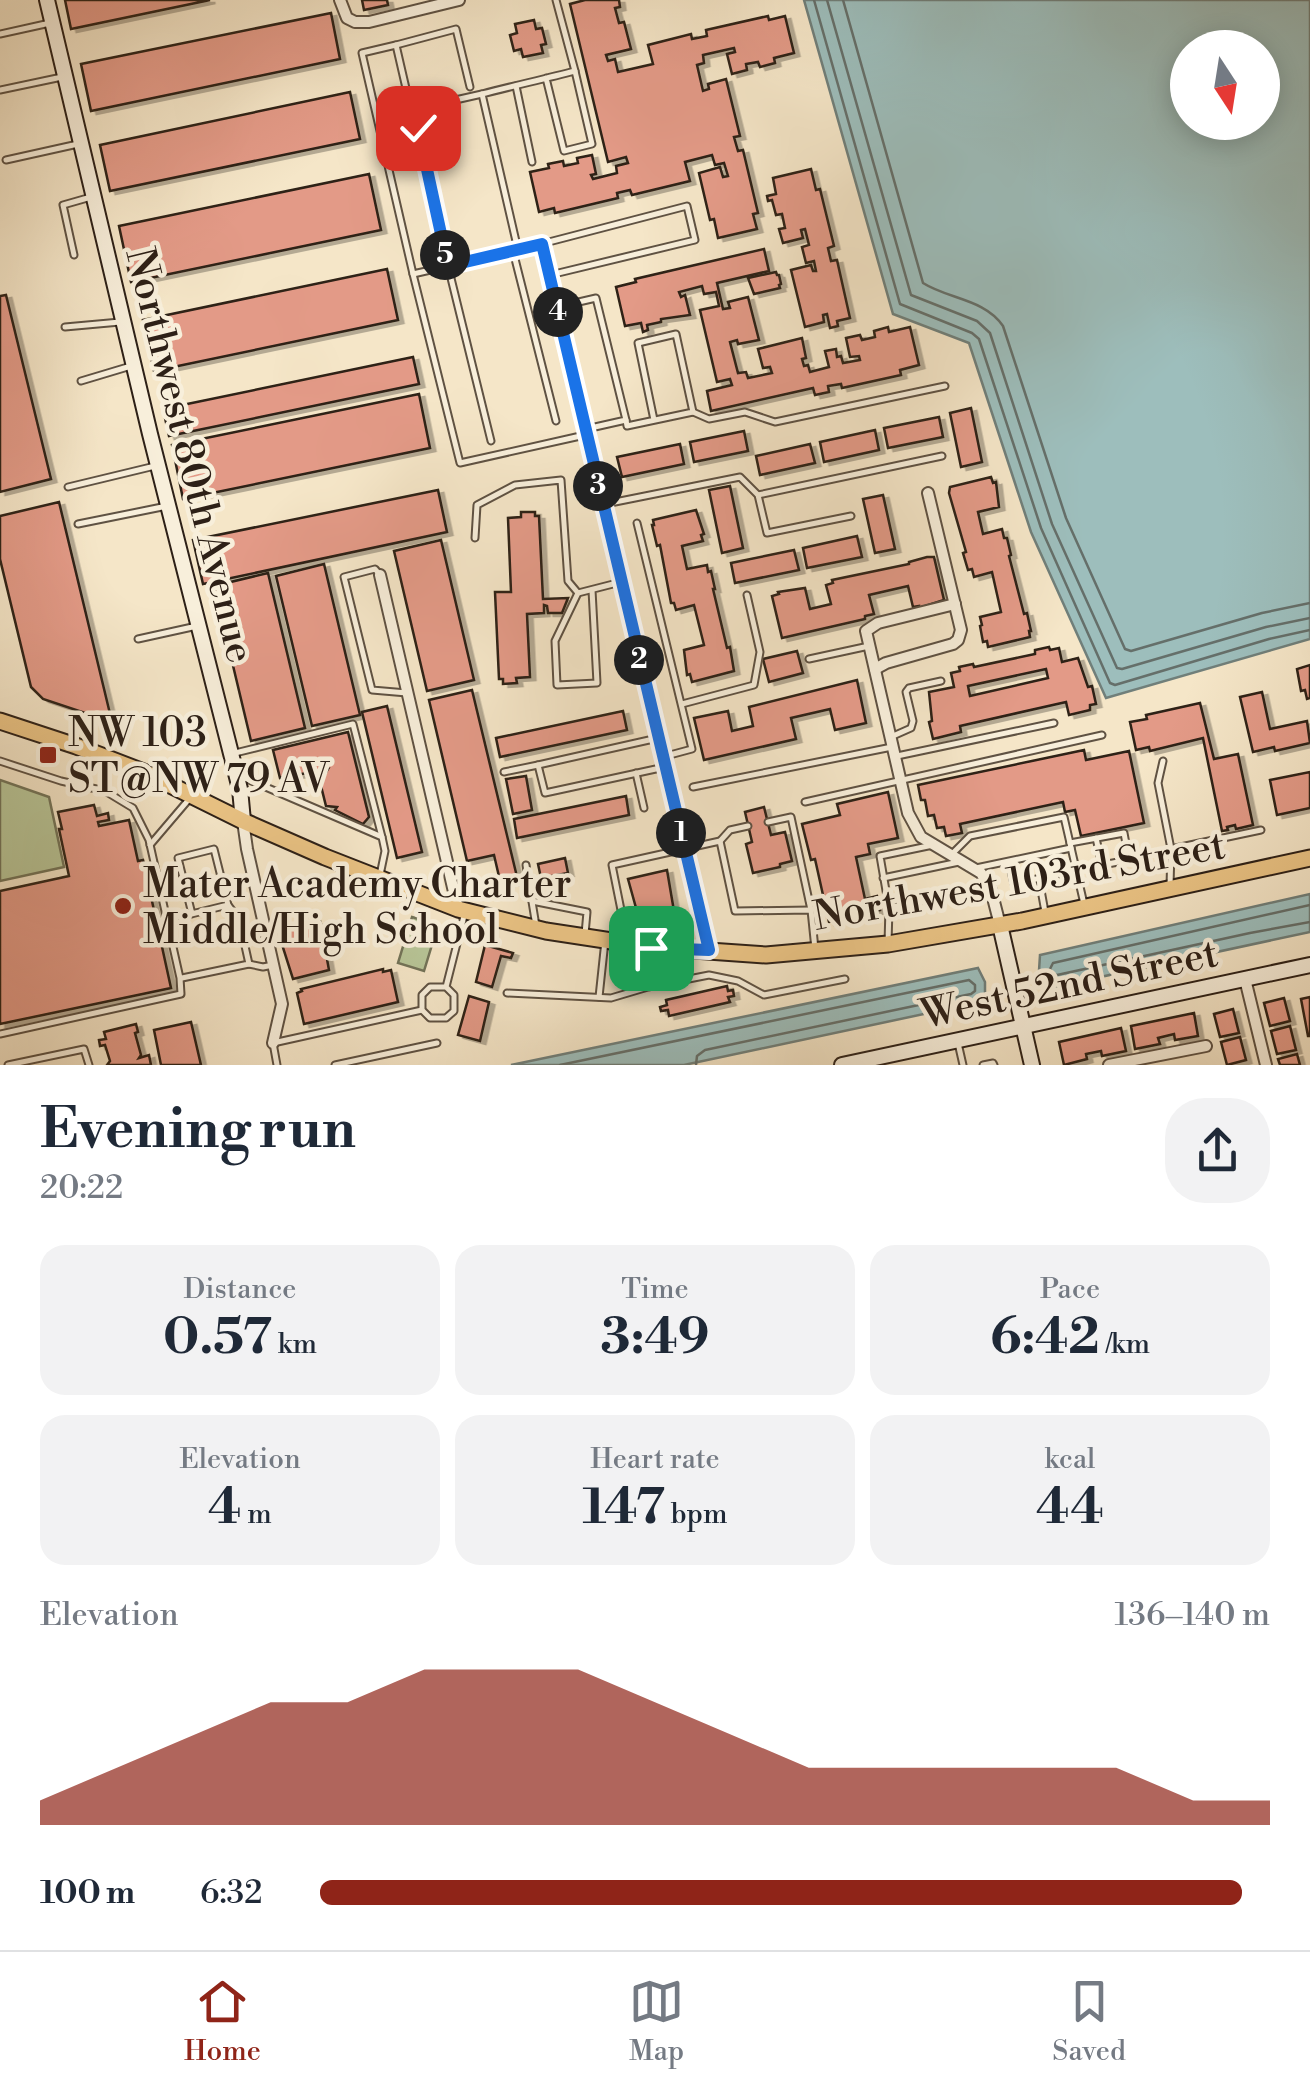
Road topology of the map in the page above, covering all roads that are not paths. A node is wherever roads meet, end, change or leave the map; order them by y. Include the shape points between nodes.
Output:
1 (47, 0) edge
2 (340, 0) edge
3 (459, 0) edge
4 (556, 0) edge
5 (422, 4) edge
6 (52, 22) junction
7 (0, 34) edge
8 (396, 45) junction
9 (575, 72) junction
10 (66, 77) junction
11 (546, 78) junction
12 (516, 85) junction
13 (470, 86) dead end
14 (0, 90) edge
15 (482, 94) junction
16 (418, 128) dead end
17 (81, 143) junction
18 (6, 160) dead end
19 (532, 162) dead end
20 (94, 197) junction
21 (542, 244) junction
22 (515, 251) junction
23 (74, 255) dead end
24 (448, 266) junction
25 (414, 274) junction
26 (550, 275) junction
27 (557, 307) junction
28 (123, 321) junction
29 (65, 326) dead end
30 (134, 366) junction
31 (81, 381) dead end
32 (945, 386) dead end
33 (692, 412) junction
34 (626, 420) junction
35 (654, 420) junction
36 (556, 421) dead end
37 (586, 432) junction
38 (491, 441) dead end
39 (942, 456) dead end
40 (158, 465) junction
41 (68, 487) dead end
42 (928, 493) dead end
43 (758, 495) junction
44 (602, 505) junction
45 (170, 506) junction
46 (851, 516) dead end
47 (638, 523) dead end
48 (78, 524) dead end
49 (475, 538) dead end
50 (380, 575) joint
51 (621, 582) junction
52 (592, 590) junction
53 (578, 593) junction
54 (747, 595) dead end
55 (955, 604) junction
56 (200, 626) junction
57 (138, 639) dead end
58 (869, 646) junction
59 (809, 659) dead end
60 (874, 670) junction
61 (941, 681) dead end
62 (407, 693) junction
63 (682, 704) junction
64 (0, 721) edge
65 (1054, 723) dead end
66 (1102, 735) dead end
67 (658, 738) junction
68 (892, 747) junction
69 (231, 754) junction
70 (0, 761) edge
71 (1163, 761) dead end
72 (664, 762) junction
73 (538, 764) junction
74 (504, 772) dead end
75 (636, 773) junction
76 (236, 774) junction
77 (900, 779) junction
78 (694, 787) dead end
79 (192, 796) junction
80 (804, 802) dead end
81 (644, 808) dead end
82 (243, 821) junction
83 (768, 822) dead end
84 (748, 826) dead end
85 (1260, 830) dead end
86 (382, 836) junction
87 (1096, 838) junction
88 (720, 841) junction
89 (150, 844) junction
90 (935, 845) junction
91 (1071, 845) junction
92 (684, 848) junction
93 (1171, 848) junction
94 (956, 858) junction
95 (1310, 858) edge
96 (1008, 861) junction
97 (526, 864) dead end
98 (974, 868) junction
99 (1076, 870) junction
100 (379, 878) junction
101 (884, 878) junction
102 (1039, 878) junction
103 (988, 884) junction
104 (1170, 889) junction
105 (532, 900) junction
106 (228, 906) junction
107 (1085, 907) junction
108 (889, 908) junction
109 (462, 910) junction
110 (811, 910) junction
111 (192, 914) junction
112 (1046, 915) junction
113 (167, 920) junction
114 (1000, 925) junction
115 (536, 929) junction
116 (242, 930) junction
117 (585, 937) junction
118 (604, 940) junction
119 (172, 944) junction
120 (628, 944) junction
121 (888, 944) junction
122 (709, 950) junction
123 (816, 952) junction
124 (249, 964) junction
125 (273, 965) junction
126 (1310, 965) edge
127 (180, 978) junction
128 (845, 979) dead end
129 (1245, 979) junction
130 (446, 988) junction
131 (507, 993) dead end
132 (599, 998) junction
133 (422, 1010) junction
134 (1023, 1026) junction
135 (0, 1034) edge
136 (958, 1040) junction
137 (273, 1043) junction
138 (436, 1043) dead end
139 (1206, 1046) dead end
140 (896, 1059) edge
141 (1167, 1060) edge
142 (864, 1063) edge
143 (8, 1065) edge
144 (88, 1065) edge
145 (278, 1065) edge
146 (334, 1065) edge
147 (842, 1065) edge
148 (963, 1065) edge
149 (982, 1065) edge
150 (994, 1065) edge
151 (1032, 1065) edge
152 (1109, 1065) edge
153 (1266, 1065) edge

1 - 6 street, Northwest 80th Avenue
2 - 5 street via 351,20 370,22
3 - 5 street
4 - 9 lane
6 - 7 lane
6 - 10 street, Northwest 80th Avenue
8 - 13 lane via 456,30
8 - 15 lane via 411,110
8 - 25 lane via 362,53
9 - 11 lane
9 - 11 lane via 592,144 564,151
10 - 14 lane
10 - 17 street, Northwest 80th Avenue
11 - 12 lane
12 - 15 lane
12 - 19 lane
15 - 22 lane
16 - 24 lane
17 - 18 lane
17 - 20 street, Northwest 80th Avenue
20 - 23 lane via 63,205
20 - 28 street, Northwest 80th Avenue
21 - 22 lane
21 - 26 street
21 - 26 lane via 687,206 695,240
22 - 24 lane
22 - 36 lane
24 - 25 lane
24 - 38 lane
25 - 37 lane via 460,462
26 - 27 street
27 - 34 lane via 596,298
27 - 37 street
28 - 29 lane
28 - 30 street, Northwest 80th Avenue
30 - 31 lane
30 - 40 street, Northwest 80th Avenue
32 - 33 lane via 776,422 745,412 708,419
33 - 35 lane
33 - 35 lane via 676,334 638,342
34 - 35 lane via 627,426
34 - 37 lane
37 - 44 street
39 - 43 lane
40 - 41 lane
40 - 45 street, Northwest 80th Avenue
42 - 55 street
43 - 44 lane via 740,477
43 - 46 lane via 767,533
44 - 51 street
45 - 48 lane
45 - 56 street, Northwest 80th Avenue
47 - 63 lane
49 - 53 lane via 477,505 515,485 561,480 568,581
50 - 62 street
50 - 62 lane via 375,569 344,577 372,690
51 - 52 lane
51 - 67 street
52 - 53 lane
52 - 53 lane via 598,683 557,685 555,641
54 - 63 lane via 760,652 754,685
55 - 58 street via 878,623 866,631
55 - 60 street via 961,630 954,644
56 - 57 lane
56 - 69 street, Northwest 80th Avenue
58 - 59 lane
58 - 60 street
60 - 68 street
61 - 68 lane via 906,692 912,728
62 - 109 street
63 - 72 lane via 692,749
64 - 79 main road, Northwest 103rd Street
65 - 68 lane
66 - 77 lane
67 - 72 street
67 - 73 lane
68 - 77 street
68 - 78 lane
69 - 76 street, Northwest 80th Avenue
69 - 86 lane via 353,724
70 - 89 lane via 124,802
71 - 93 lane via 1158,783
72 - 75 lane
72 - 92 street
73 - 74 lane
73 - 75 lane via 545,793
75 - 81 lane
76 - 82 street, Northwest 80th Avenue
76 - 86 lane
77 - 80 lane
77 - 90 street via 908,812
79 - 82 main road, Northwest 103rd Street
79 - 89 lane
82 - 100 main road, Northwest 103rd Street
82 - 125 street, Northwest 80th Avenue
83 - 110 lane via 791,817
84 - 88 lane
85 - 93 lane
86 - 100 lane
87 - 87 lane via 1124,832 1129,860 1102,865
87 - 91 lane
88 - 92 lane
88 - 110 lane via 735,912
89 - 113 lane
90 - 94 street
90 - 101 lane via 880,856
91 - 94 lane via 1064,817 970,836
91 - 96 lane
91 - 99 lane
92 - 120 lane via 612,865
92 - 122 street
93 - 104 lane
94 - 98 street
94 - 101 lane
95 - 104 main road, Northwest 103rd Street
96 - 98 lane
96 - 102 lane via 1014,884
97 - 105 lane
98 - 103 street
99 - 102 lane
99 - 107 lane
100 - 109 main road, Northwest 103rd Street
101 - 108 lane
102 - 112 lane
103 - 108 lane
103 - 114 street
104 - 107 main road, Northwest 103rd Street
105 - 115 lane
105 - 117 lane via 587,912
106 - 111 lane
106 - 111 lane via 214,849 178,858
106 - 116 lane
107 - 112 main road, Northwest 103rd Street
108 - 121 lane
109 - 115 main road, Northwest 103rd Street
109 - 130 lane
110 - 123 lane
111 - 113 lane
112 - 114 main road, Northwest 103rd Street
113 - 119 lane
114 - 121 main road, Northwest 103rd Street
114 - 134 street
115 - 117 main road, Northwest 103rd Street
116 - 119 lane
116 - 124 lane
117 - 118 main road, Northwest 103rd Street
118 - 120 main road, Northwest 103rd Street
118 - 132 lane
119 - 127 lane
120 - 122 main road, Northwest 103rd Street
121 - 123 main road, Northwest 103rd Street
122 - 123 main road, Northwest 103rd Street
124 - 125 lane
124 - 127 lane
125 - 137 street, Northwest 80th Avenue via 282,1004
126 - 129 street, West 52nd Street
127 - 135 lane via 176,996
128 - 132 lane via 764,995 709,975
129 - 134 street, West 52nd Street
129 - 153 street
130 - 133 lane via 426,990
130 - 133 lane via 455,1000 450,1015 435,1020
131 - 132 lane
133 - 137 lane
134 - 136 street, West 52nd Street
134 - 151 street
136 - 140 street, West 52nd Street
136 - 148 lane
137 - 145 lane
138 - 146 lane
139 - 141 street
140 - 142 street, West 52nd Street
141 - 152 street
142 - 147 street, West 52nd Street
143 - 144 lane via 84,1049
149 - 150 lane

